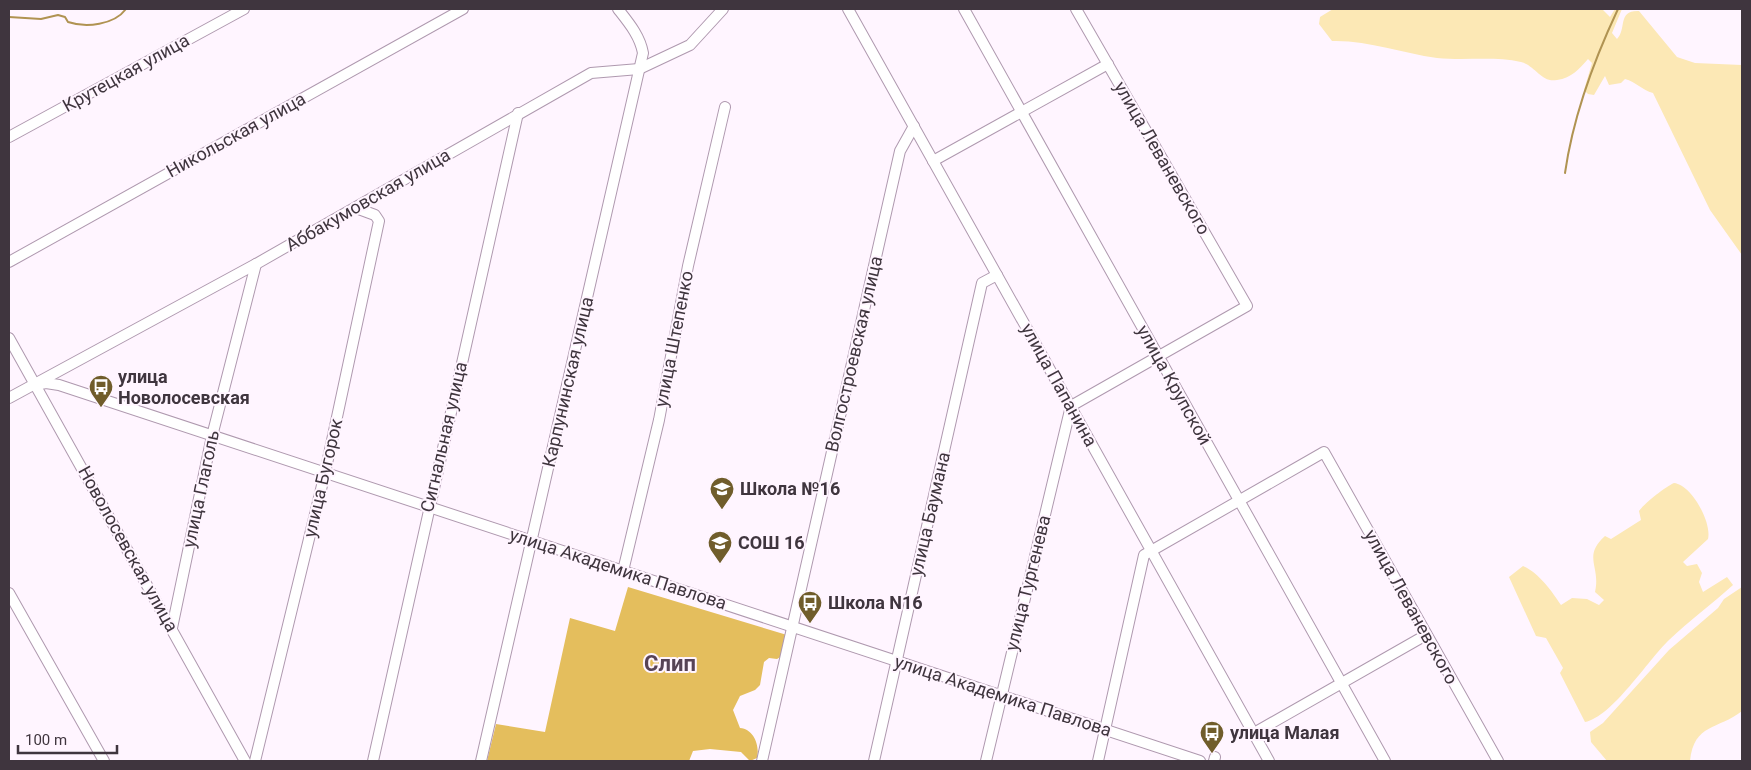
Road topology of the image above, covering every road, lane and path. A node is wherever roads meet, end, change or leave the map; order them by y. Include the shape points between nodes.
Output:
1 (244, 9) edge
2 (462, 9) edge
3 (618, 9) edge
4 (723, 9) edge
5 (848, 9) edge
6 (964, 9) edge
7 (1076, 9) edge
8 (1108, 64) junction
9 (640, 69) junction
10 (726, 107) dead end
11 (1021, 111) junction
12 (518, 113) junction
13 (914, 126) junction
14 (9, 137) edge
15 (933, 160) junction
16 (356, 208) junction
17 (9, 262) edge
18 (256, 264) junction
19 (997, 275) junction
20 (9, 338) edge
21 (1158, 356) junction
22 (35, 384) junction
23 (9, 398) edge
24 (1071, 406) junction
25 (212, 436) junction
26 (325, 473) junction
27 (1238, 500) junction
28 (428, 507) junction
29 (532, 541) junction
30 (1151, 550) junction
31 (623, 571) junction
32 (9, 593) edge
33 (792, 626) junction
34 (172, 628) junction
35 (1426, 635) junction
36 (896, 660) junction
37 (1343, 682) junction
38 (1001, 694) junction
39 (1106, 730) junction
40 (1254, 733) junction
41 (104, 761) edge
42 (245, 761) edge
43 (255, 761) edge
44 (373, 761) edge
45 (481, 761) edge
46 (762, 761) edge
47 (874, 761) edge
48 (986, 761) edge
49 (1098, 761) edge
50 (1200, 761) edge
51 (1270, 761) edge
52 (1386, 761) edge
53 (1498, 761) edge

1 - 14 street, Крутецкая улица
2 - 17 street, Никольская улица
3 - 9 street, Карпунинская улица via 641,43
4 - 9 street, Аббакумовская улица via 690,45
5 - 13 street, улица Папанина
6 - 11 street, улица Крупской
7 - 8 street, улица Леваневского
8 - 11 street
8 - 21 street, улица Леваневского via 1247,306
9 - 12 street, Аббакумовская улица via 591,73
9 - 29 street, Карпунинская улица
10 - 31 street, улица Штепенко via 688,266 659,420
11 - 15 street
11 - 21 street, улица Крупской
12 - 16 street, Аббакумовская улица
12 - 28 street, Сигнальная улица
13 - 15 street, улица Папанина
13 - 33 street, Волгостроевская улица via 900,151
15 - 19 street, улица Папанина
16 - 18 street, Аббакумовская улица
16 - 26 street, улица Бугорок via 375,214 379,221
18 - 22 street, Аббакумовская улица
18 - 25 street, улица Глаголь
19 - 24 street, улица Папанина
19 - 36 street, улица Баумана via 982,283
20 - 22 street, Новолосевская улица
21 - 24 street
21 - 27 street, улица Крупской
22 - 23 street, Аббакумовская улица
22 - 25 street, улица Академика Павлова via 60,385
22 - 34 street, Новолосевская улица
24 - 30 street, улица Папанина
24 - 38 street, улица Тургенева
25 - 26 street, улица Академика Павлова
25 - 34 street, улица Глаголь
26 - 28 street, улица Академика Павлова
26 - 43 street, улица Бугорок
27 - 30 street
27 - 35 street, улица Леваневского via 1324,452
27 - 37 street, улица Крупской
28 - 29 street, улица Академика Павлова
28 - 44 street, Сигнальная улица
29 - 31 street, улица Академика Павлова
29 - 45 street, Карпунинская улица
30 - 39 street via 1144,555
30 - 40 street, улица Папанина
31 - 33 street, улица Академика Павлова
32 - 41 street
33 - 36 street, улица Академика Павлова
33 - 46 street, Волгостроевская улица
34 - 42 street, Новолосевская улица
35 - 37 street
35 - 53 street, улица Леваневского
36 - 38 street, улица Академика Павлова
36 - 47 street, улица Баумана
37 - 40 street
37 - 52 street, улица Крупской
38 - 39 street, улица Академика Павлова
38 - 48 street, улица Тургенева
39 - 49 street
39 - 50 street, улица Академика Павлова
40 - 51 street, улица Папанина

